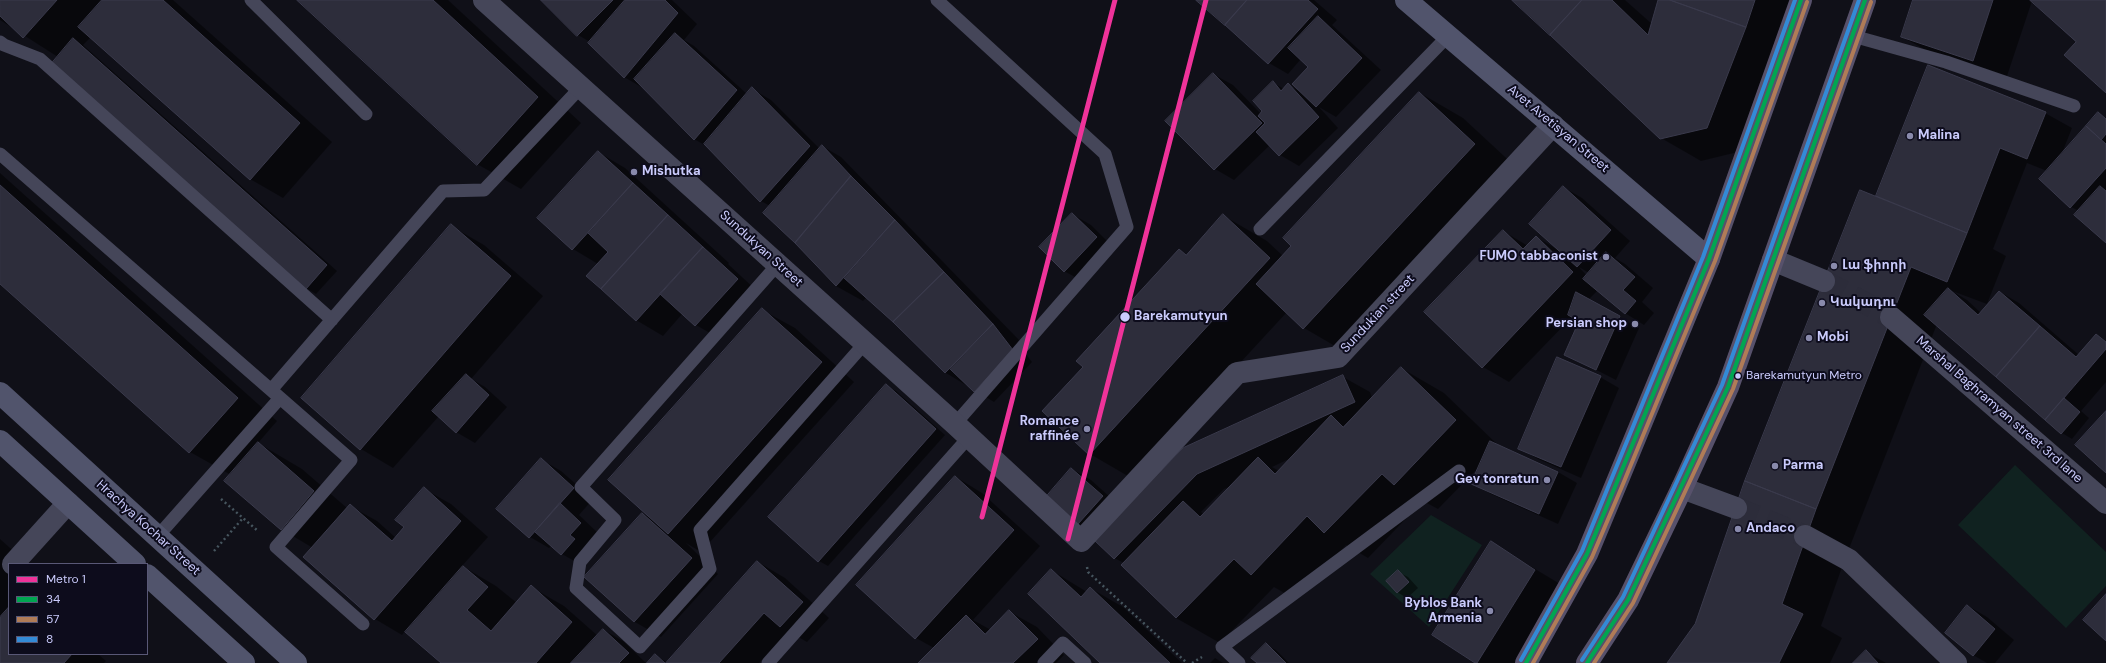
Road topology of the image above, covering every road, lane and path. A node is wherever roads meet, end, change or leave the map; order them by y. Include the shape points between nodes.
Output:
1 (251, 0) edge
2 (484, 0) edge
3 (937, 0) edge
4 (1406, 0) edge
5 (1801, 0) edge
6 (1865, 0) edge
7 (1448, 36) junction
8 (1853, 36) junction
9 (0, 42) edge
10 (581, 87) junction
11 (2074, 106) dead end
12 (366, 114) dead end
13 (1553, 124) junction
14 (0, 154) edge
15 (1260, 229) dead end
16 (1709, 259) junction
17 (1773, 260) junction
18 (778, 264) junction
19 (1824, 281) tunnel mouth
20 (1891, 317) tunnel mouth
21 (332, 320) junction
22 (865, 343) junction
23 (0, 393) edge
24 (276, 394) junction
25 (962, 430) junction
26 (0, 441) edge
27 (1459, 471) dead end
28 (204, 484) junction
29 (1682, 488) junction
30 (68, 503) junction
31 (2106, 503) edge
32 (1736, 508) tunnel mouth
33 (243, 518) junction
34 (1805, 536) tunnel mouth
35 (157, 537) junction
36 (1081, 541) junction
37 (276, 547) junction
38 (211, 554) dead end
39 (14, 563) edge
40 (134, 563) edge
41 (8, 569) edge
42 (148, 576) edge
43 (0, 578) edge
44 (363, 624) dead end
45 (244, 663) edge
46 (296, 663) edge
47 (768, 663) edge
48 (1044, 663) edge
49 (1085, 663) edge
50 (1186, 663) edge
51 (1239, 663) edge
52 (1526, 663) edge
53 (1587, 663) edge
54 (1956, 663) edge

1 - 12 lane
2 - 10 street, Sundukyan Street
3 - 25 lane via 1105,154 1127,227
4 - 7 main road, Avet Avetisyan Street
5 - 16 main road
6 - 8 main road
7 - 13 main road, Avet Avetisyan Street
7 - 15 lane
8 - 11 lane via 1946,62
8 - 17 main road
9 - 21 lane via 40,58
10 - 18 street, Sundukyan Street
10 - 21 lane via 484,190 443,191
13 - 16 main road, Avet Avetisyan Street
13 - 36 street, Sundukian street via 1338,357 1237,373
14 - 24 lane
16 - 52 main road via 1587,554
17 - 19 street
17 - 29 main road via 1728,387
18 - 22 street, Sundukyan Street
18 - 22 lane via 581,487 615,520 580,562 576,588 640,647 710,569 700,530
20 - 31 street, Marshal Baghramyan street 3rd lane
21 - 24 lane
22 - 25 street, Sundukyan Street
23 - 35 main road, Hrachya Kochar Street
24 - 28 lane
24 - 37 lane via 351,460
25 - 36 street
25 - 47 lane
26 - 30 main road
27 - 51 lane via 1222,647
28 - 33 path
28 - 35 lane
29 - 32 street
29 - 53 main road via 1628,600
30 - 39 street
30 - 40 main road
33 - 37 path
33 - 38 path
34 - 54 street via 1849,560
35 - 46 main road, Hrachya Kochar Street
36 - 50 path via 1088,572
37 - 44 lane
41 - 43 street
42 - 45 main road
48 - 49 lane via 1063,643

